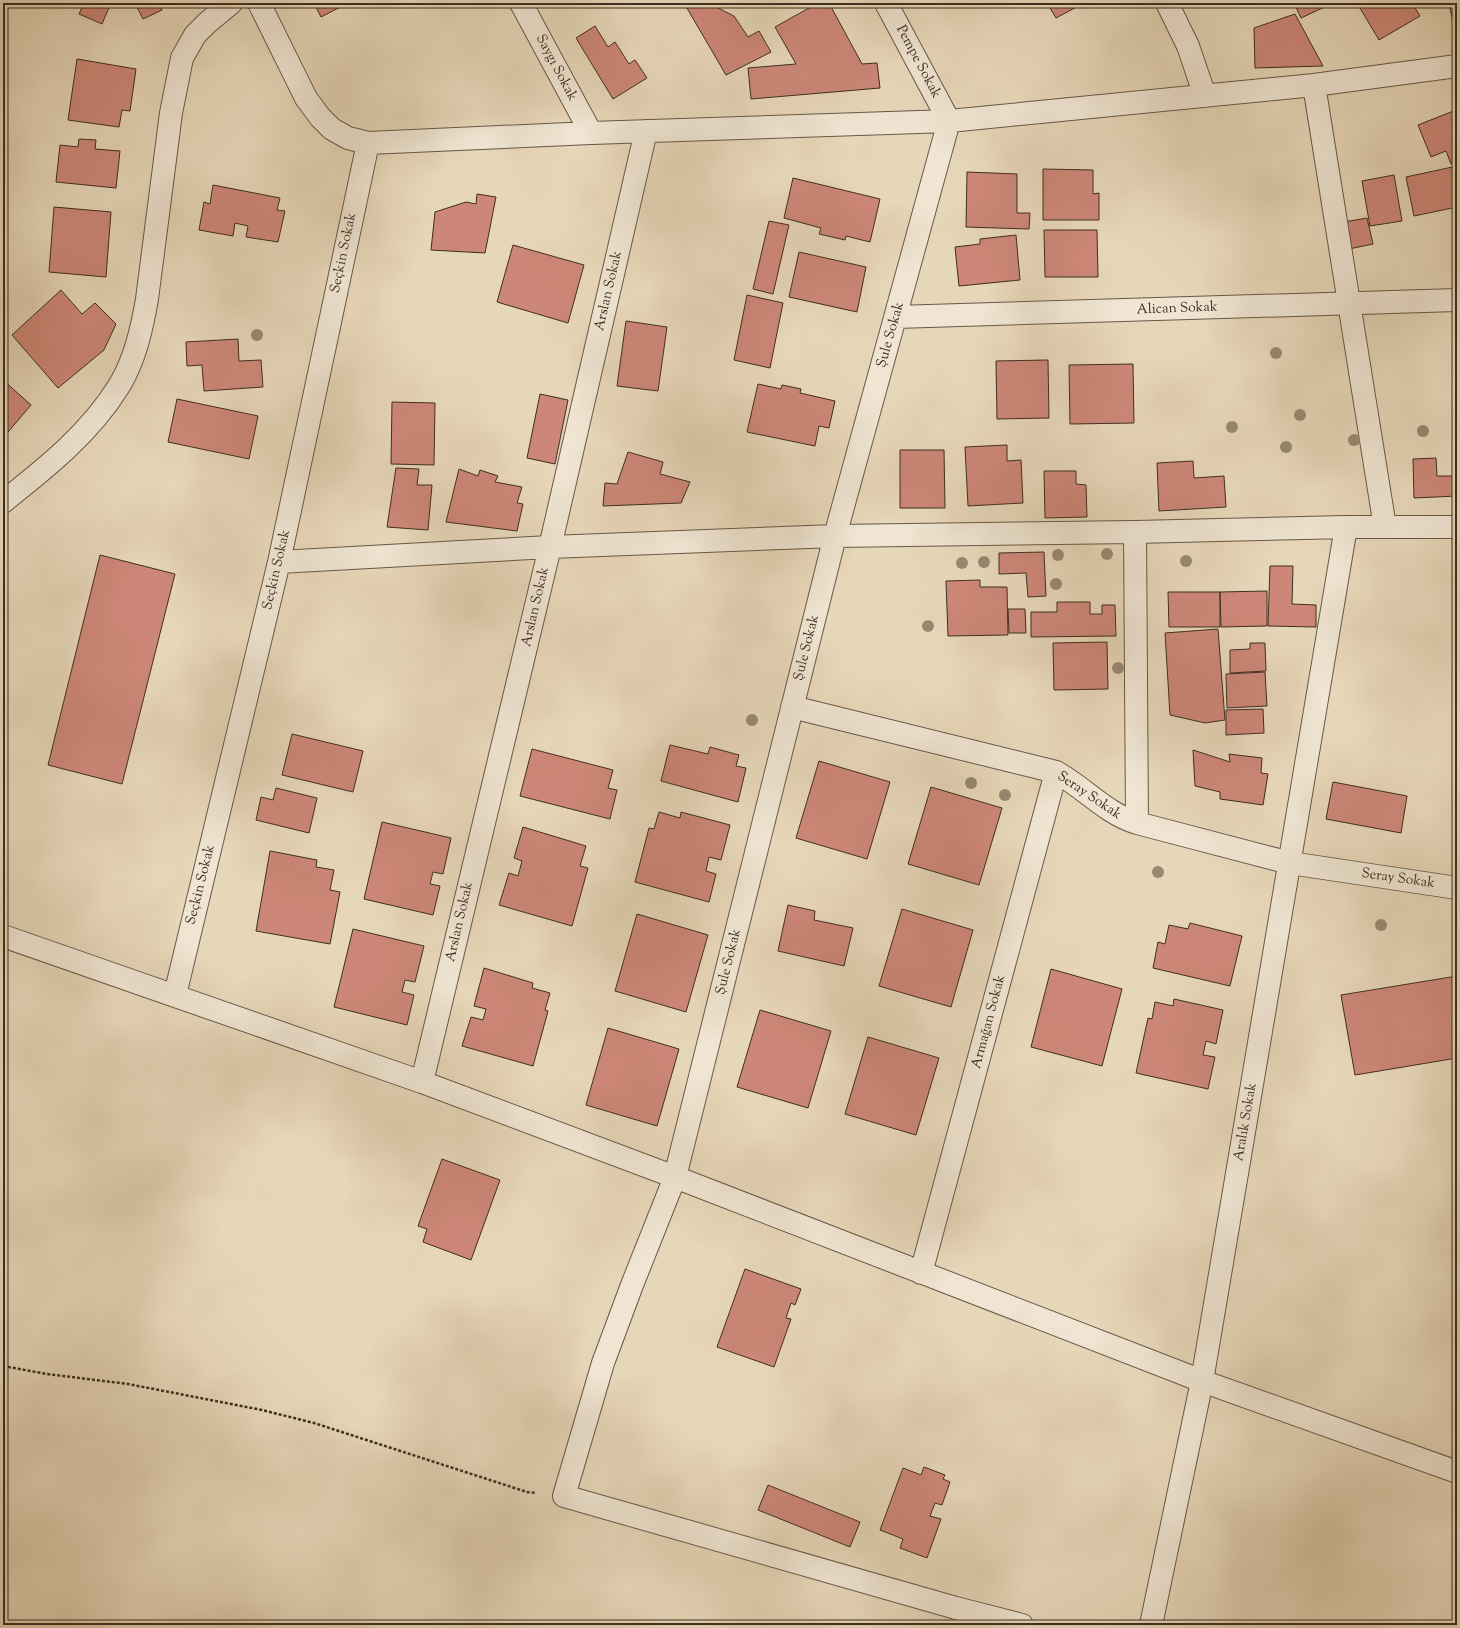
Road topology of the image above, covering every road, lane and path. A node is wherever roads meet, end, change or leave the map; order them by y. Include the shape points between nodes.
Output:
1 (231, 3) edge
2 (259, 3) edge
3 (521, 3) edge
4 (886, 3) edge
5 (1166, 3) edge
6 (1457, 66) edge
7 (1314, 85) junction
8 (1205, 96) junction
9 (949, 122) junction
10 (646, 131) junction
11 (591, 133) junction
12 (368, 143) junction
13 (1457, 300) edge
14 (1349, 303) junction
15 (896, 317) junction
16 (3, 502) edge
17 (1346, 526) junction
18 (1385, 527) junction
19 (1457, 527) edge
20 (1135, 532) junction
21 (835, 536) junction
22 (550, 547) junction
23 (279, 562) junction
24 (792, 707) junction
25 (1056, 772) junction
26 (1137, 824) junction
27 (1290, 863) junction
28 (1457, 888) edge
29 (3, 936) edge
30 (175, 995) junction
31 (422, 1082) junction
32 (675, 1177) junction
33 (922, 1272) junction
34 (3, 1366) edge
35 (1202, 1381) junction
36 (1457, 1472) edge
37 (564, 1496) junction
38 (1022, 1625) edge
39 (1151, 1625) edge

1 - 16 street via 194,35 182,58 171,113 142,328 120,385 86,429 42,471
2 - 12 street via 306,98 320,117 332,129 348,138
3 - 11 street, Saygı Sokak
4 - 9 street, Pempe Sokak
5 - 8 street via 1188,46
6 - 7 street
7 - 8 street
7 - 14 street
8 - 9 street
9 - 10 street
9 - 15 street, Şule Sokak
10 - 11 street
10 - 22 street, Arslan Sokak
11 - 12 street
12 - 23 street, Seçkin Sokak
13 - 14 street, Alican Sokak
14 - 15 street, Alican Sokak
14 - 18 street
15 - 21 street, Şule Sokak
17 - 18 street
17 - 20 street
17 - 27 street, Aralık Sokak
18 - 19 street
20 - 21 street
20 - 26 street
21 - 22 street
21 - 24 street, Şule Sokak
22 - 23 street
22 - 31 street, Arslan Sokak
23 - 30 street, Seçkin Sokak
24 - 25 street, Seray Sokak
24 - 32 street, Şule Sokak
25 - 26 street, Seray Sokak via 1109,811
25 - 33 street, Armağan Sokak
26 - 27 street, Seray Sokak
27 - 28 street, Seray Sokak
27 - 35 street, Aralık Sokak
29 - 30 street
30 - 31 street
31 - 32 street
32 - 33 street
32 - 37 street, Şule Sokak via 604,1363
33 - 35 street
34 - 37 path via 128,1384 262,1410 314,1423 528,1492
35 - 36 street
35 - 39 street, Aralık Sokak
37 - 38 street

